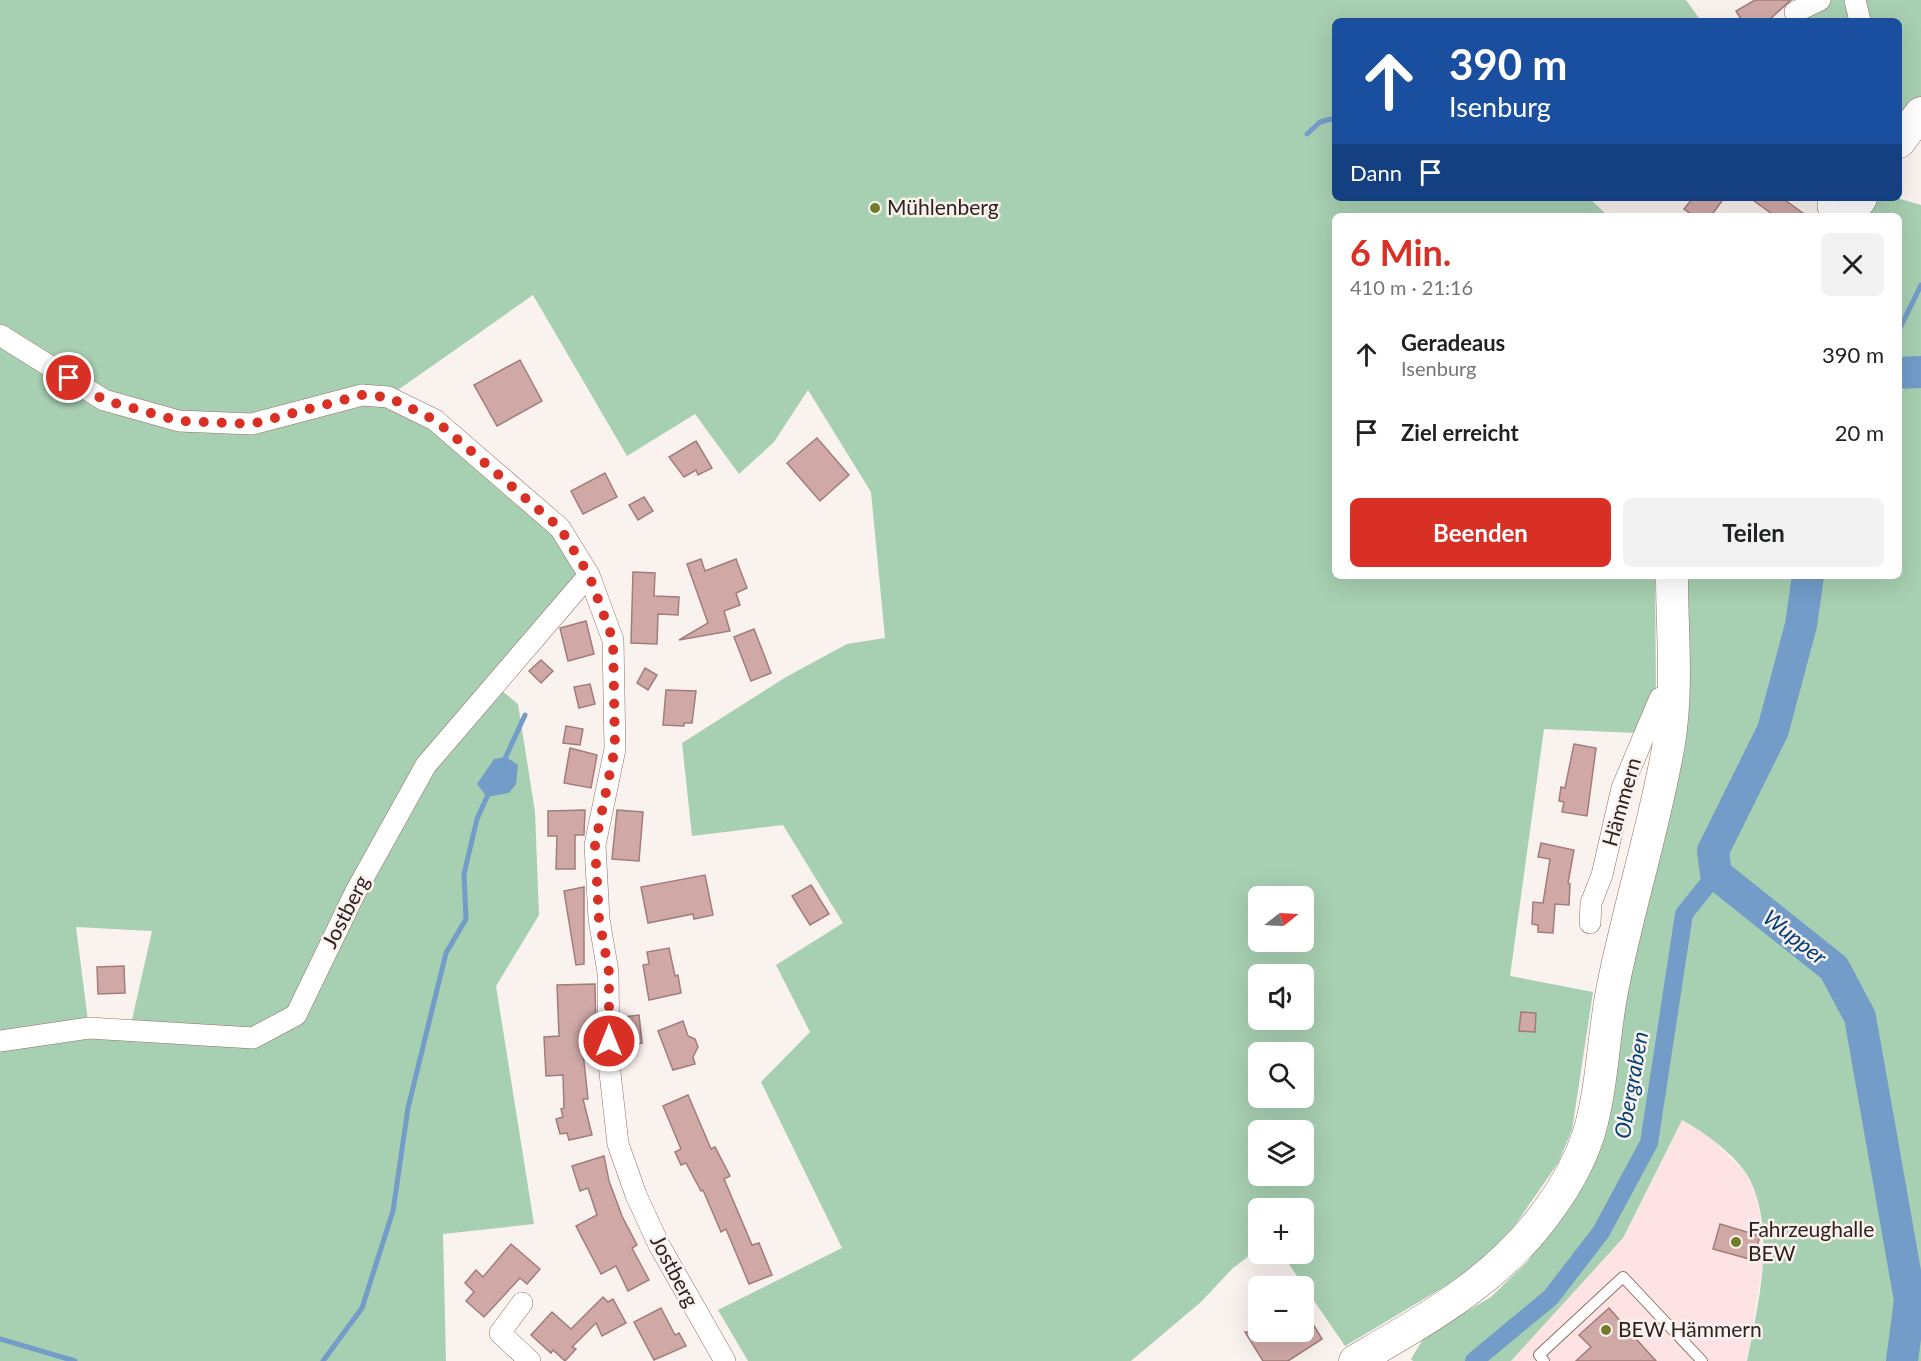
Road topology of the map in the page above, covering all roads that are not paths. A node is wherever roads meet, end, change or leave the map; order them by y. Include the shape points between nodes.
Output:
1 (1820, 0) edge
2 (1855, 0) edge
3 (1795, 12) dead end
4 (1859, 18) edge
5 (1921, 112) edge
6 (1902, 138) edge
7 (0, 335) edge
8 (589, 575) junction
9 (1672, 579) edge
10 (1674, 694) junction
11 (1590, 923) dead end
12 (0, 1041) edge
13 (522, 1303) dead end
14 (530, 1361) edge
15 (725, 1361) edge
16 (1355, 1361) edge
17 (1544, 1361) edge
18 (1702, 1361) edge

1 - 3 street
2 - 4 street
5 - 6 main road
7 - 8 street, Jostberg via 104,400 179,421 252,424 362,395 388,397 435,420 560,528
8 - 12 street, Jostberg via 426,765 356,891 296,1015 253,1038 89,1028
8 - 15 street, Jostberg via 613,640 615,748 595,845 599,919 609,972 609,1064 618,1144 659,1245
9 - 10 main road
10 - 11 street, Hämmern via 1660,698 1622,788
10 - 16 main road via 1669,742 1607,1014 1589,1132 1574,1170 1550,1209 1511,1256 1468,1292
13 - 14 street via 500,1334
17 - 18 lane via 1539,1355 1623,1277

